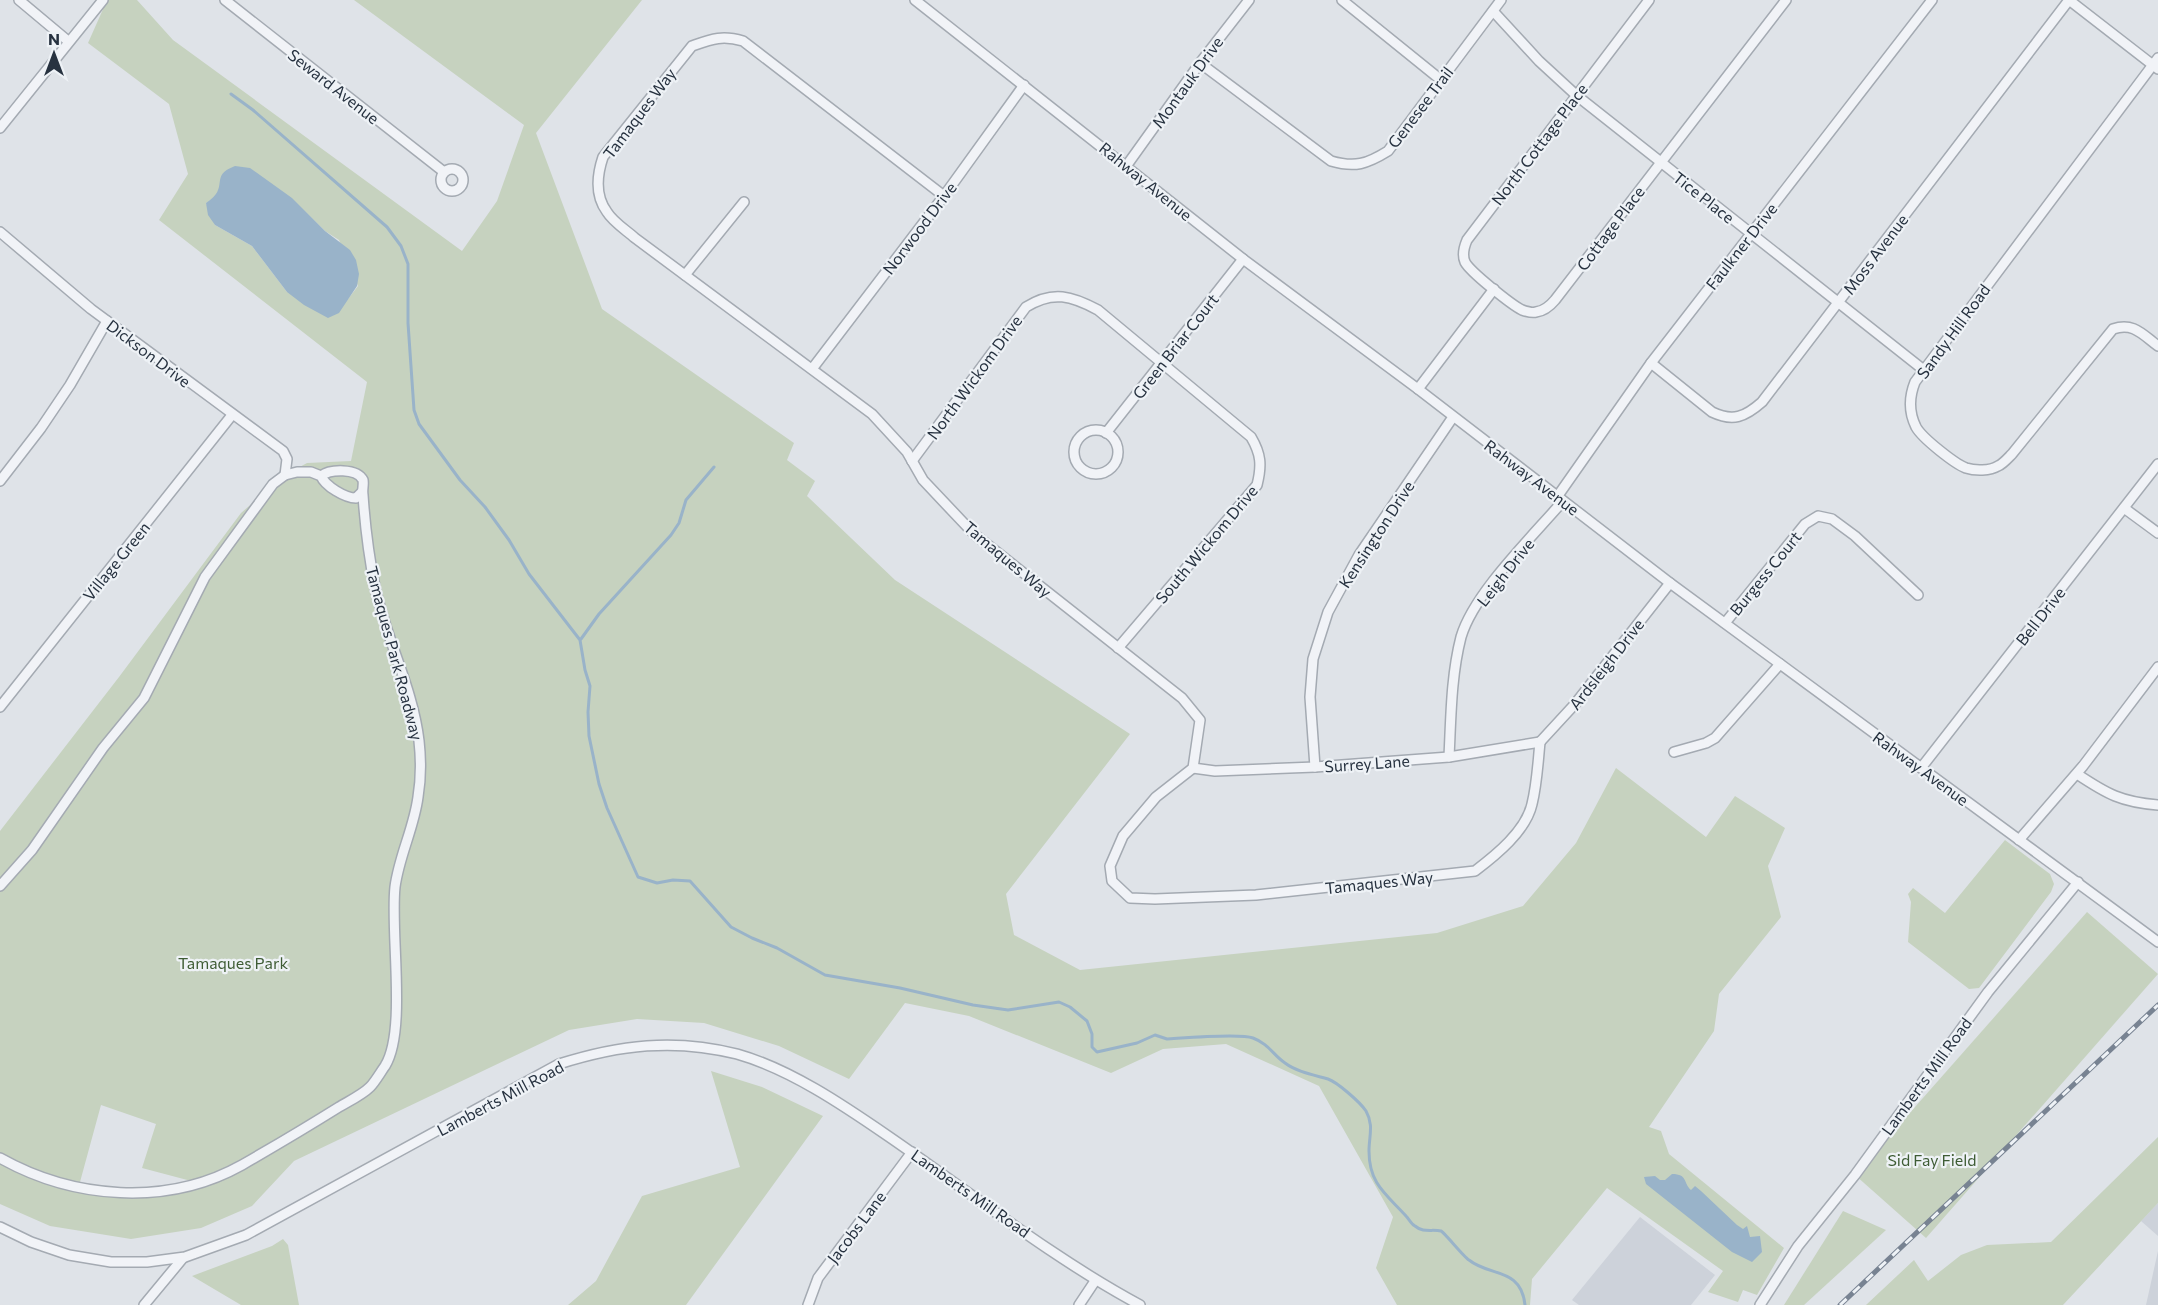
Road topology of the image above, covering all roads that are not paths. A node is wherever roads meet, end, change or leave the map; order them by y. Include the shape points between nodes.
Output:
1 (19, 0) edge
2 (103, 0) edge
3 (225, 0) edge
4 (915, 0) edge
5 (1249, 0) edge
6 (1342, 0) edge
7 (1501, 0) edge
8 (1649, 0) edge
9 (1786, 0) edge
10 (1932, 0) edge
11 (2069, 0) edge
12 (1492, 11) junction
13 (68, 41) junction
14 (1200, 63) junction
15 (2156, 64) edge
16 (1441, 80) junction
17 (1024, 85) junction
18 (1576, 95) junction
19 (0, 128) edge
20 (1660, 163) junction
21 (1127, 165) junction
22 (444, 172) dead end
23 (944, 196) junction
24 (744, 202) dead end
25 (0, 232) edge
26 (1750, 233) junction
27 (1243, 259) junction
28 (685, 275) junction
29 (1494, 289) junction
30 (1838, 302) junction
31 (107, 321) junction
32 (2158, 346) edge
33 (1162, 363) junction
34 (1651, 363) junction
35 (812, 369) junction
36 (1925, 371) junction
37 (1418, 389) junction
38 (232, 415) junction
39 (1453, 417) junction
40 (1106, 433) junction
41 (912, 461) junction
42 (2158, 464) edge
43 (285, 475) junction
44 (321, 476) junction
45 (0, 481) edge
46 (362, 492) junction
47 (1560, 499) junction
48 (2124, 508) junction
49 (2158, 534) edge
50 (1670, 583) junction
51 (1918, 595) dead end
52 (1725, 623) junction
53 (1118, 648) junction
54 (1780, 663) junction
55 (2158, 667) edge
56 (0, 707) edge
57 (1540, 742) junction
58 (1674, 752) dead end
59 (1449, 757) junction
60 (1315, 767) junction
61 (1193, 768) junction
62 (1921, 768) junction
63 (2077, 774) junction
64 (2158, 805) edge
65 (2019, 840) junction
66 (2078, 882) junction
67 (0, 886) edge
68 (2158, 942) edge
69 (912, 1152) junction
70 (0, 1158) edge
71 (0, 1227) edge
72 (183, 1258) junction
73 (1095, 1281) junction
74 (144, 1305) edge
75 (808, 1305) edge
76 (1078, 1305) edge
77 (1140, 1305) edge
78 (1760, 1305) edge

1 - 13 street
2 - 13 street
3 - 22 street, Seward Avenue
4 - 17 street, Rahway Avenue
5 - 14 street, Montauk Drive
6 - 16 street
7 - 12 street, Genesee Trail
8 - 18 street, North Cottage Place
9 - 20 street, Cottage Place
10 - 26 street, Faulkner Drive
11 - 15 street
11 - 30 street, Moss Avenue
12 - 16 street, Genesee Trail
12 - 18 street, Tice Place
13 - 19 street
14 - 16 street, Genesee Trail via 1331,161 1346,165 1362,164 1388,151
14 - 21 street, Montauk Drive
15 - 36 street, Sandy Hill Road
17 - 21 street, Rahway Avenue
17 - 23 street, Norwood Drive
18 - 20 street, Tice Place
18 - 29 street, North Cottage Place via 1464,247 1465,262
20 - 26 street, Tice Place
20 - 29 street, Cottage Place via 1548,308 1522,310
21 - 27 street, Rahway Avenue
23 - 28 street, Tamaques Way via 743,41 728,37 709,40 692,46 679,61 603,157 598,172 606,212
23 - 35 street, Norwood Drive
24 - 28 street
25 - 31 street, Dickson Drive
26 - 30 street, Tice Place
26 - 34 street, Faulkner Drive
27 - 33 street, Green Briar Court
27 - 37 street, Rahway Avenue
28 - 35 street, Tamaques Way
29 - 37 street
30 - 34 street, Moss Avenue via 1761,402 1737,418 1712,412
30 - 36 street, Tice Place
31 - 38 street, Dickson Drive
31 - 45 street via 70,385
32 - 36 street, Sandy Hill Road via 2133,327 2113,329 2012,454 1998,467 1983,470 1964,468 1917,429 1911,392
33 - 40 street, Green Briar Court
33 - 41 street, North Wickom Drive via 1098,310 1078,299 1041,298 1026,307
33 - 53 street, South Wickom Drive via 1251,437 1260,452 1262,467 1257,485
34 - 47 street, Faulkner Drive
35 - 41 street, Tamaques Way via 872,414
37 - 39 street, Rahway Avenue
38 - 43 street, Dickson Drive via 283,451 287,459
38 - 56 street, Village Green
39 - 47 street, Rahway Avenue
39 - 60 street, Kensington Drive via 1359,555 1328,612 1313,659 1310,698
40 - 40 street via 1087,432 1077,441 1074,455 1087,472 1107,471 1116,461 1117,448
41 - 53 street, Tamaques Way via 923,480 974,534
42 - 48 street, Bell Drive
43 - 44 street, Tamaques Park Roadway via 304,471
43 - 67 street via 273,484 205,577 144,698 103,748 32,850
44 - 46 street via 350,498
44 - 46 street, Tamaques Park Roadway via 328,471 357,473 363,480
46 - 70 street, Tamaques Park Roadway via 375,587 419,740 418,798 395,888 396,1018 387,1063 369,1088 231,1171 197,1183 164,1191 114,1192 56,1183
47 - 50 street, Rahway Avenue
47 - 59 street, Leigh Drive via 1481,596 1462,636 1453,682
48 - 49 street
48 - 62 street, Bell Drive
50 - 52 street, Rahway Avenue
50 - 57 street, Ardsleigh Drive via 1575,704
51 - 52 street, Burgess Court via 1855,536 1832,519 1818,516 1805,524
52 - 54 street, Rahway Avenue
53 - 61 street, Tamaques Way via 1182,698 1200,720
54 - 58 street via 1715,738
54 - 62 street, Rahway Avenue
55 - 63 street
57 - 59 street, Surrey Lane
57 - 61 street, Tamaques Way via 1532,805 1526,820 1475,872 1256,895 1130,898 1112,881 1110,866 1123,836 1156,797
59 - 60 street, Surrey Lane
60 - 61 street, Surrey Lane via 1215,771
62 - 65 street, Rahway Avenue
63 - 64 street via 2108,795
63 - 65 street
65 - 66 street, Rahway Avenue
66 - 68 street, Rahway Avenue
66 - 78 street, Lamberts Mill Road via 1988,992 1855,1175 1798,1246
69 - 72 street, Lamberts Mill Road via 782,1071 738,1055 699,1047 632,1046 559,1064 246,1235
69 - 73 street, Lamberts Mill Road
69 - 75 street, Jacobs Lane via 818,1278
71 - 72 street, Lamberts Mill Road via 69,1255 111,1262
72 - 74 street
73 - 76 street
73 - 77 street, Lamberts Mill Road

